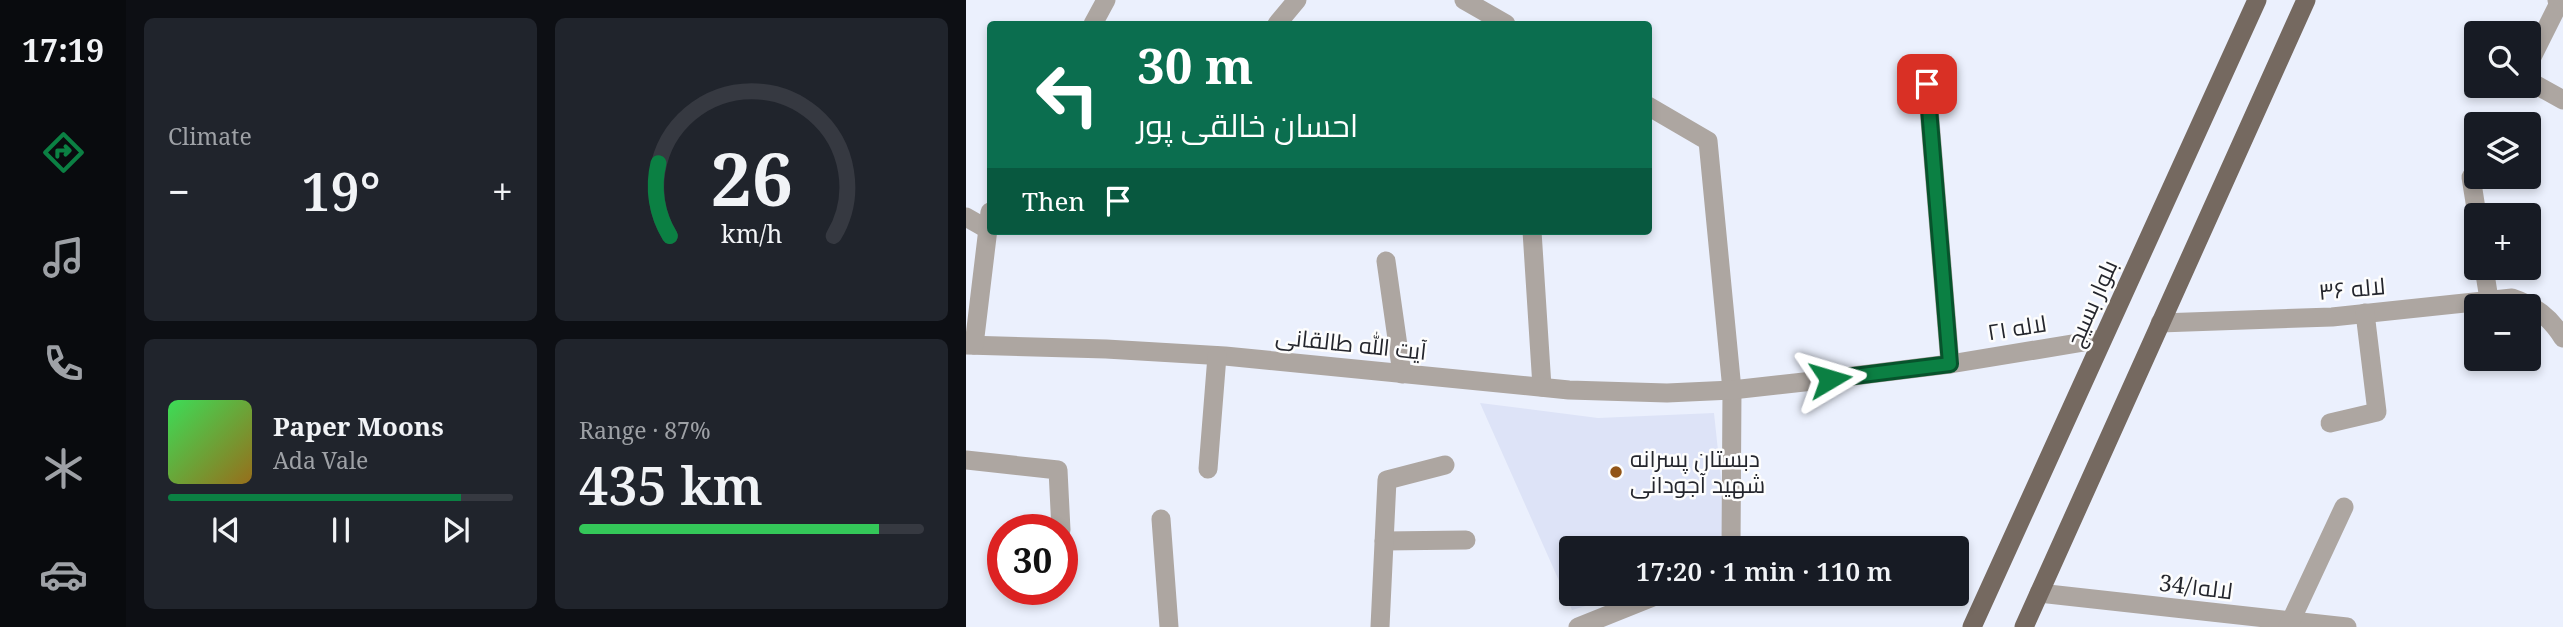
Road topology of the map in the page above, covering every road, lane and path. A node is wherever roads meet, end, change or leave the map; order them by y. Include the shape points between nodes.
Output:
1 (1106, 0) edge
2 (1297, 0) edge
3 (1464, 0) edge
4 (2257, 0) edge
5 (2305, 0) edge
6 (2557, 0) edge
7 (1095, 21) edge
8 (1280, 21) edge
9 (1501, 21) edge
10 (2541, 39) edge
11 (1927, 84) dead end
12 (2541, 88) edge
13 (2563, 100) edge
14 (1652, 108) edge
15 (966, 217) edge
16 (987, 220) edge
17 (987, 233) edge
18 (1532, 235) edge
19 (1386, 261) dead end
20 (2464, 302) edge
21 (2563, 310) edge
22 (2365, 313) junction
23 (2543, 315) joint
24 (2160, 323) junction
25 (2563, 338) edge
26 (2102, 339) junction
27 (970, 345) edge
28 (1217, 356) junction
29 (1950, 364) junction
30 (1402, 374) junction
31 (1542, 387) junction
32 (1732, 390) junction
33 (2330, 423) dead end
34 (966, 460) edge
35 (1445, 465) dead end
36 (1208, 469) dead end
37 (2344, 507) dead end
38 (1060, 514) edge
39 (1161, 519) dead end
40 (1731, 536) edge
41 (1466, 540) dead end
42 (1384, 541) junction
43 (2039, 593) junction
44 (1630, 606) edge
45 (2290, 625) edge
46 (1169, 627) edge
47 (1380, 627) edge
48 (1578, 627) edge
49 (1972, 627) edge
50 (2024, 627) edge
51 (2347, 627) edge

1 - 7 street
2 - 8 street
3 - 9 street
4 - 26 main road, بلوار بسیج
5 - 24 main road
6 - 10 street
11 - 29 street
12 - 13 street
14 - 32 street via 1708,141
15 - 16 street
17 - 27 street
18 - 31 street
19 - 30 street
20 - 22 street, لاله ۳۶
21 - 23 street
22 - 24 street, لاله ۳۶
22 - 33 street via 2377,412
23 - 25 street, لاله ۳۶
24 - 43 main road
26 - 29 street, لاله ۲۱
26 - 49 main road, بلوار بسیج
27 - 28 street, آیت الله طالقانی
28 - 30 street, آیت الله طالقانی
28 - 36 street
29 - 32 street, لاله ۲۱
30 - 31 street, آیت الله طالقانی
31 - 32 street, آیت الله طالقانی via 1616,393
32 - 40 street
34 - 38 street via 1058,470
35 - 42 street via 1387,480
37 - 45 street
39 - 46 street
41 - 42 street
42 - 47 street
43 - 45 street, لاله34/۱
43 - 50 main road
44 - 48 street
45 - 51 street, لاله34/۱

